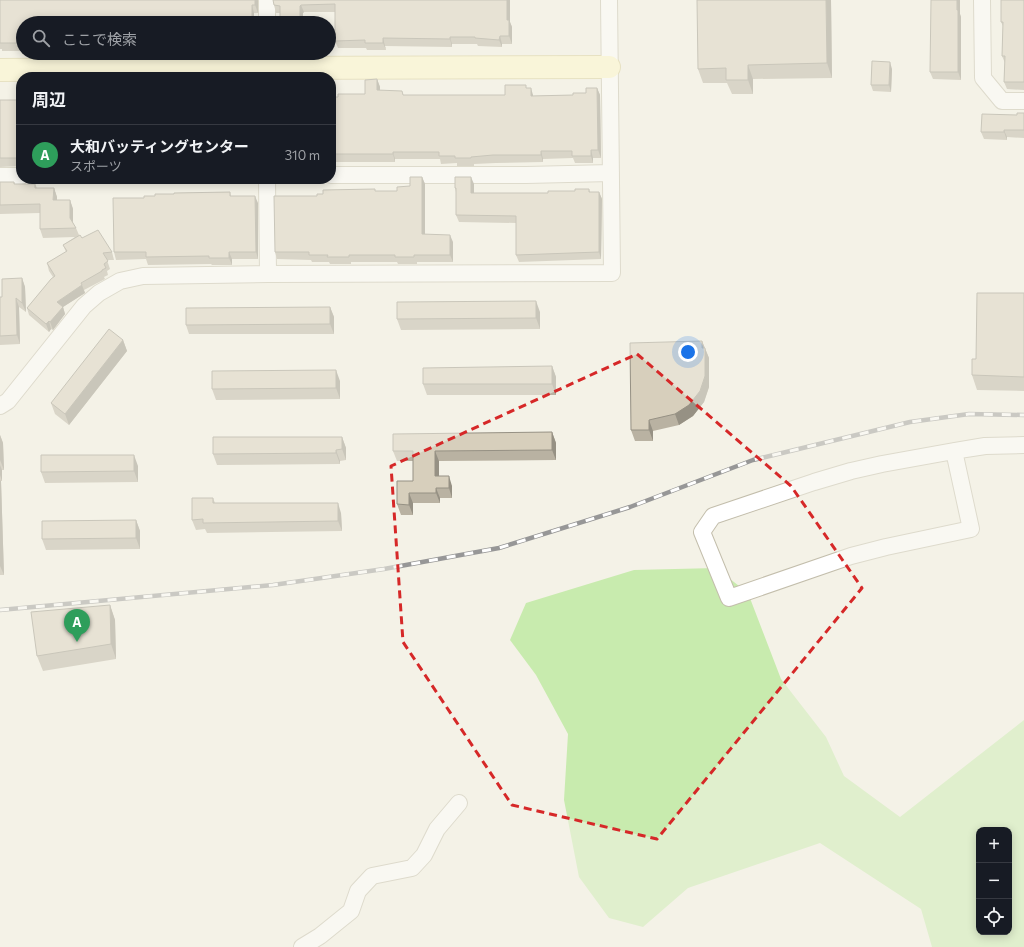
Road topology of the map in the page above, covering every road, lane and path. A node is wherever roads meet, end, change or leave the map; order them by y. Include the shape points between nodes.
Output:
1 (267, 0) edge
2 (609, 0) edge
3 (982, 0) edge
4 (267, 16) edge
5 (267, 66) edge
6 (609, 67) junction
7 (0, 70) edge
8 (1024, 101) edge
9 (612, 173) junction
10 (336, 175) edge
11 (0, 176) edge
12 (16, 176) edge
13 (267, 184) edge
14 (268, 274) junction
15 (0, 406) edge
16 (1024, 445) edge
17 (954, 451) junction
18 (459, 803) dead end
19 (322, 941) edge
20 (302, 947) edge

1 - 4 street
2 - 6 street
3 - 8 street via 983,78 1002,101
5 - 6 street
5 - 7 street
6 - 9 street
9 - 10 street
9 - 14 street via 612,273
11 - 12 street
13 - 14 street
14 - 15 street via 143,276 120,281 98,293 84,306 8,401
16 - 17 street via 986,446
17 - 17 street via 851,471 713,516 702,532 729,598 851,556 971,529
18 - 19 street via 437,829 424,855 412,868 372,876 358,891 351,911
19 - 20 street

